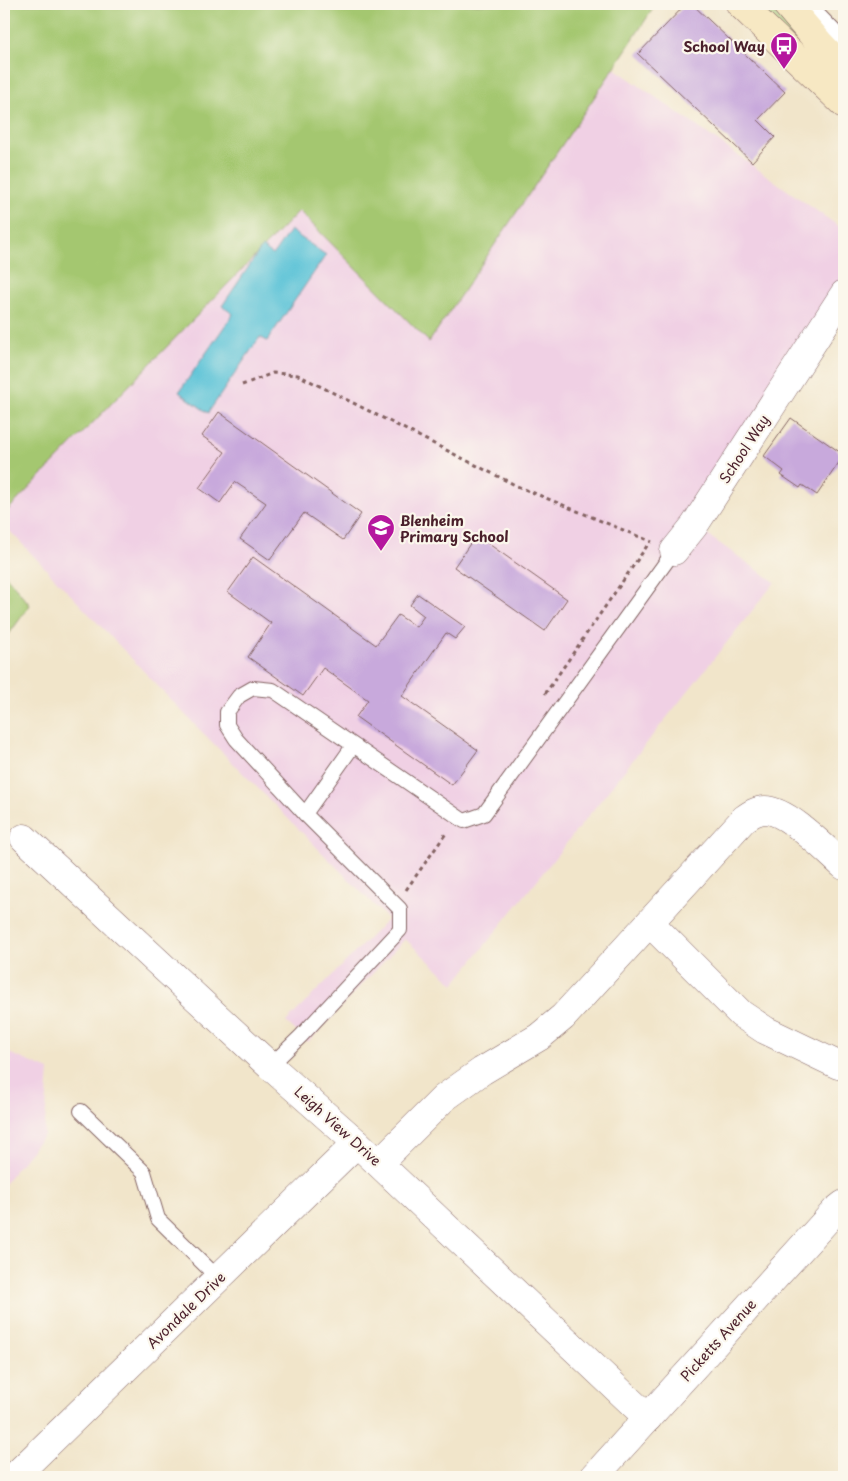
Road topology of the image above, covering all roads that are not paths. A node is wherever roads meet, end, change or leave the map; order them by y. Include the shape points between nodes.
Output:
1 (740, 4) edge
2 (786, 4) edge
3 (800, 4) edge
4 (844, 41) edge
5 (844, 68) edge
6 (844, 104) edge
7 (844, 294) edge
8 (660, 542) joint
9 (353, 746) junction
10 (305, 814) junction
11 (24, 838) dead end
12 (844, 866) edge
13 (650, 923) junction
14 (270, 1066) junction
15 (844, 1066) edge
16 (81, 1111) dead end
17 (357, 1143) junction
18 (380, 1163) junction
19 (844, 1204) edge
20 (218, 1278) junction
21 (648, 1418) junction
22 (14, 1477) edge
23 (594, 1477) edge

1 - 6 street
2 - 5 street
3 - 4 lane via 813,9
7 - 8 street, School Way via 694,526
8 - 9 lane via 484,814 464,821
9 - 10 lane
9 - 10 lane via 273,690 253,688 239,696 227,712 227,725 236,739
10 - 14 lane via 400,909 400,930
11 - 14 street, Leigh View Drive
12 - 13 street via 790,819 777,812 753,812
13 - 15 street via 741,1014 765,1030
13 - 18 street via 563,1017 539,1037 444,1098
14 - 17 street, Leigh View Drive
16 - 20 lane via 144,1172 158,1219
17 - 18 street, Leigh View Drive
17 - 20 street, Avondale Drive
18 - 21 street, Leigh View Drive
19 - 21 street, Picketts Avenue via 834,1211
20 - 22 street, Avondale Drive
21 - 23 street, Picketts Avenue

